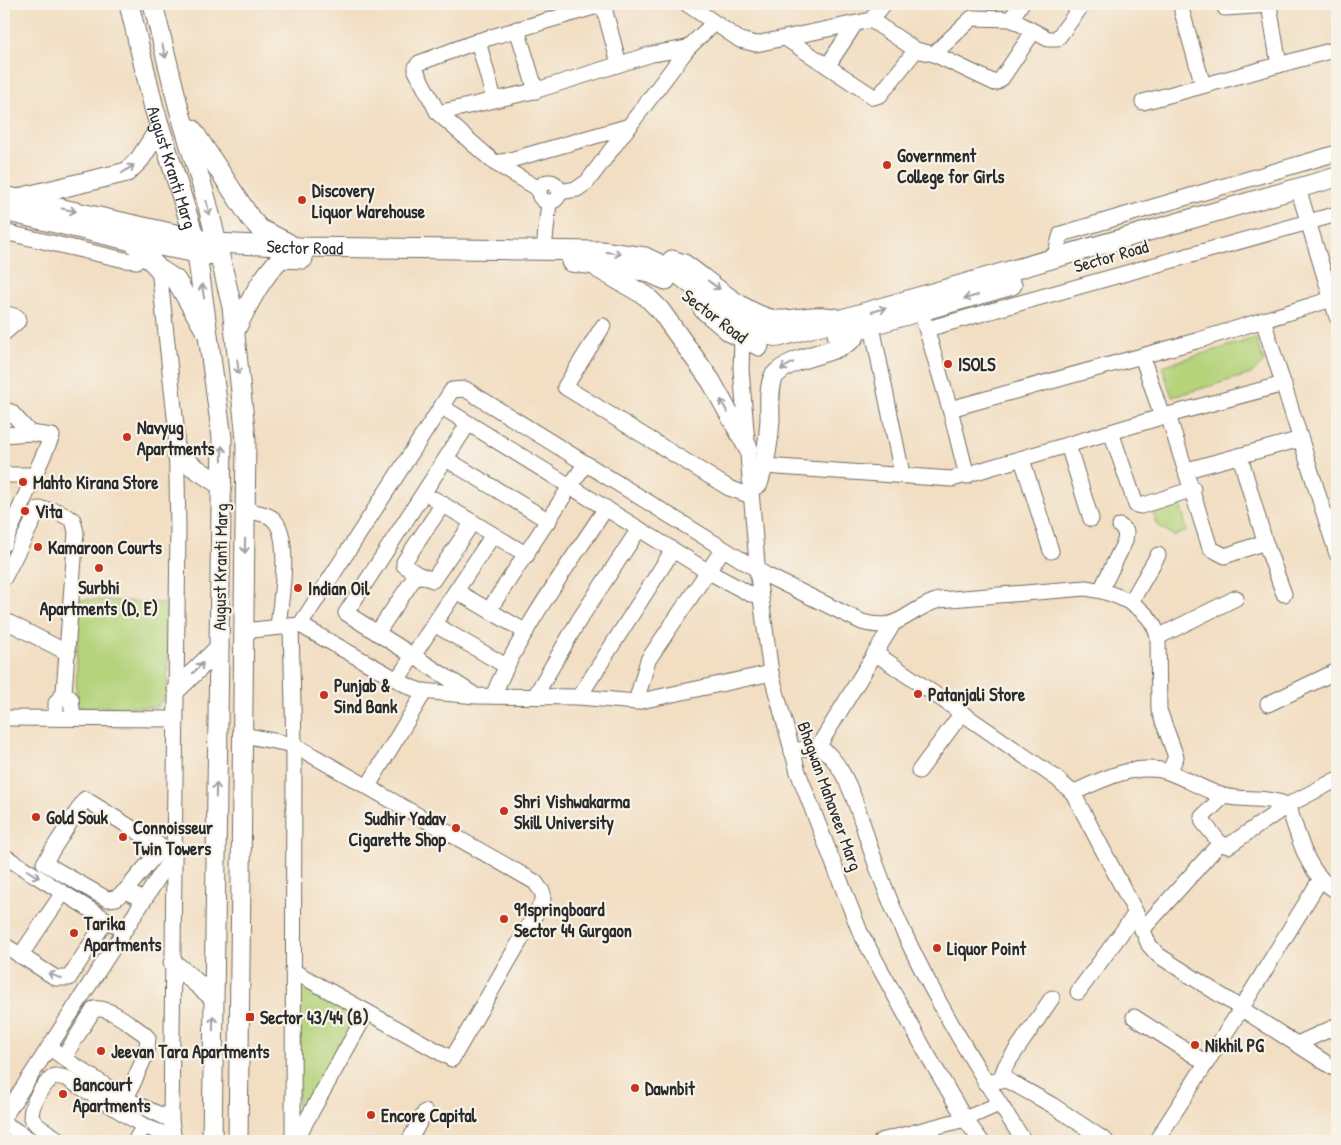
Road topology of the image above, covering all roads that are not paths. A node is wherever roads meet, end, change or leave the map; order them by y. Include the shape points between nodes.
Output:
1 (129, 4) edge
2 (153, 4) edge
3 (603, 4) edge
4 (689, 4) edge
5 (884, 4) edge
6 (1021, 4) edge
7 (1083, 4) edge
8 (1225, 8) dead end
9 (969, 11) edge
10 (1182, 12) dead end
11 (1011, 19) junction
12 (871, 20) junction
13 (714, 23) junction
14 (855, 24) junction
15 (518, 29) junction
16 (1033, 32) junction
17 (785, 38) junction
18 (478, 41) junction
19 (688, 48) junction
20 (1337, 49) edge
21 (916, 50) junction
22 (934, 54) junction
23 (619, 64) junction
24 (828, 65) junction
25 (1278, 65) junction
26 (1203, 85) junction
27 (536, 91) junction
28 (494, 100) junction
29 (1143, 102) dead end
30 (179, 109) junction
31 (438, 113) junction
32 (630, 126) junction
33 (160, 128) junction
34 (1337, 153) edge
35 (496, 163) junction
36 (1337, 177) edge
37 (1337, 190) edge
38 (1300, 194) junction
39 (554, 197) junction
40 (7, 202) edge
41 (1337, 214) edge
42 (1308, 221) junction
43 (4, 232) edge
44 (132, 241) junction
45 (197, 246) junction
46 (301, 247) junction
47 (217, 249) junction
48 (544, 250) junction
49 (1054, 260) junction
50 (153, 262) junction
51 (656, 262) junction
52 (589, 263) junction
53 (1332, 299) junction
54 (4, 313) edge
55 (922, 313) junction
56 (1337, 317) edge
57 (844, 320) junction
58 (1263, 320) junction
59 (603, 326) dead end
60 (866, 328) junction
61 (235, 331) junction
62 (4, 333) edge
63 (748, 336) junction
64 (210, 340) junction
65 (1142, 356) junction
66 (1284, 384) junction
67 (442, 408) junction
68 (950, 409) junction
69 (4, 410) edge
70 (1165, 416) junction
71 (468, 424) junction
72 (1111, 432) junction
73 (30, 433) junction
74 (4, 435) edge
75 (1301, 439) junction
76 (1068, 445) junction
77 (748, 448) junction
78 (177, 456) junction
79 (1240, 456) junction
80 (1022, 459) junction
81 (446, 460) junction
82 (586, 464) junction
83 (764, 466) junction
84 (1187, 470) junction
85 (902, 474) junction
86 (4, 475) edge
87 (33, 475) junction
88 (967, 476) junction
89 (222, 486) junction
90 (571, 486) junction
91 (1193, 489) junction
92 (755, 490) junction
93 (424, 492) junction
94 (442, 504) junction
95 (606, 508) junction
96 (246, 510) junction
97 (9, 520) edge
98 (549, 520) junction
99 (1091, 520) dead end
100 (473, 522) junction
101 (1120, 526) dead end
102 (639, 529) junction
103 (493, 535) junction
104 (1265, 542) junction
105 (4, 544) edge
106 (723, 549) junction
107 (672, 550) junction
108 (1051, 551) dead end
109 (1337, 554) edge
110 (527, 555) junction
111 (1158, 555) dead end
112 (707, 571) junction
113 (762, 573) junction
114 (417, 574) junction
115 (4, 578) edge
116 (1100, 590) junction
117 (456, 591) junction
118 (1284, 594) dead end
119 (760, 595) junction
120 (1236, 598) dead end
121 (1131, 602) junction
122 (489, 610) junction
123 (4, 620) edge
124 (434, 624) junction
125 (893, 624) junction
126 (290, 626) junction
127 (243, 632) junction
128 (526, 632) junction
129 (377, 633) junction
130 (1158, 637) junction
131 (219, 648) junction
132 (68, 652) junction
133 (875, 653) junction
134 (413, 656) junction
135 (506, 666) junction
136 (1337, 671) edge
137 (771, 673) junction
138 (397, 680) junction
139 (177, 689) junction
140 (425, 691) junction
141 (64, 692) junction
142 (476, 696) junction
143 (493, 696) junction
144 (535, 696) junction
145 (579, 697) junction
146 (636, 702) junction
147 (1268, 704) dead end
148 (962, 713) junction
149 (4, 718) edge
150 (56, 718) junction
151 (73, 718) junction
152 (176, 718) junction
153 (243, 735) junction
154 (294, 745) junction
155 (818, 747) junction
156 (796, 750) junction
157 (919, 770) dead end
158 (1169, 772) junction
159 (1336, 780) dead end
160 (368, 786) junction
161 (1073, 792) junction
162 (1224, 796) junction
163 (1288, 805) junction
164 (1220, 843) junction
165 (175, 852) junction
166 (4, 856) edge
167 (1320, 880) junction
168 (125, 891) junction
169 (1337, 891) edge
170 (63, 893) junction
171 (144, 900) junction
172 (1136, 913) junction
173 (106, 920) junction
174 (1142, 930) junction
175 (124, 931) junction
176 (4, 945) edge
177 (20, 956) junction
178 (173, 963) junction
179 (293, 971) junction
180 (1078, 992) dead end
181 (213, 997) junction
182 (1052, 998) dead end
183 (1241, 1009) junction
184 (367, 1012) junction
185 (1134, 1017) dead end
186 (1337, 1026) edge
187 (1297, 1044) junction
188 (49, 1047) junction
189 (68, 1061) junction
190 (1206, 1063) junction
191 (1337, 1070) edge
192 (212, 1076) junction
193 (238, 1076) junction
194 (992, 1082) junction
195 (126, 1098) junction
196 (999, 1104) junction
197 (425, 1112) dead end
198 (4, 1117) edge
199 (969, 1118) junction
200 (171, 1120) junction
201 (4, 1124) edge
202 (144, 1126) junction
203 (174, 1139) edge
204 (32, 1141) edge
205 (61, 1141) edge
206 (135, 1141) edge
207 (212, 1141) edge
208 (238, 1141) edge
209 (294, 1141) edge
210 (409, 1141) edge
211 (882, 1141) edge
212 (981, 1141) edge
213 (991, 1141) edge
214 (1024, 1141) edge
215 (1106, 1141) edge
216 (1156, 1141) edge

1 - 33 main road, August Kranti Marg
2 -> 30 main road, August Kranti Marg
3 - 15 street
3 - 23 street
4 - 13 street
5 - 12 street
6 - 11 street
7 - 16 street via 1056,39
8 - 25 street via 1269,5
9 - 11 street
9 - 22 street
10 - 26 street
11 - 16 street
12 - 14 street
12 - 21 street
13 - 17 street via 749,44
13 - 19 street
14 - 17 street
14 - 24 street
15 - 18 street
15 - 27 street
16 - 22 street via 1002,78 995,83
17 - 24 street
18 - 28 street
18 - 31 street via 419,63 416,67
19 - 23 street
19 - 32 street
20 - 25 street
21 - 22 street
21 - 24 street via 880,96 874,97
23 - 27 street
25 - 26 street
26 - 29 street
27 - 28 street
28 - 31 street
30 - 46 main road via 251,219 260,229 283,242
30 -> 47 main road, August Kranti Marg via 207,202
31 - 35 street
32 - 35 street
32 - 39 street via 587,182
40 -> 33 main road via 127,172 140,159
33 - 45 main road, August Kranti Marg
34 - 49 street via 1062,234
35 - 39 street via 539,188 542,199
36 - 38 main road, Sector Road
37 - 38 main road, Sector Road
38 - 42 street
38 - 49 main road, Sector Road
38 -> 55 main road, Sector Road
39 - 48 street
40 - 44 main road
40 -> 45 main road
41 - 42 street
42 - 53 street
42 - 55 street
43 - 50 street via 125,260
44 - 45 main road
44 - 50 main road
45 - 47 main road, Sector Road
64 -> 45 main road, August Kranti Marg
46 - 47 main road, Sector Road
46 - 48 main road, Sector Road
47 - 61 main road, August Kranti Marg
48 -> 51 main road, Sector Road via 601,251 645,257
49 - 55 main road, Sector Road
50 - 64 main road via 176,280
50 - 78 street via 176,426
51 -> 57 main road via 677,260 764,317 780,320 808,316
51 - 63 main road, Sector Road via 674,272
52 - 61 main road, Sector Road via 281,258 262,279
52 - 63 main road, Sector Road via 645,271 667,281 730,332
77 -> 52 main road via 711,381 660,310 646,296
53 - 56 street
53 - 58 street
54 - 62 street via 17,317 18,321
57 -> 55 main road, Sector Road
55 - 60 main road, Sector Road
55 - 68 street
57 - 63 main road, Sector Road via 779,338
58 - 65 street
58 - 66 street
59 - 92 street via 564,387 729,488
60 - 63 main road, Sector Road via 781,350
60 -> 83 main road via 853,338 790,363 774,376
60 - 85 street
61 -> 96 main road, August Kranti Marg via 246,439
63 - 77 street, Bhagwan Mahaveer Marg via 741,370
63 - 92 street, Bhagwan Mahaveer Marg
89 -> 64 main road, August Kranti Marg via 222,438
65 - 68 street
65 - 70 street
66 - 70 street
66 - 75 street
67 - 71 street
67 - 82 street via 452,390 465,389
67 - 126 street
68 - 88 street
69 - 73 street via 11,412
70 - 72 street
70 - 84 street
71 - 81 street
71 - 90 street
72 - 76 street
72 - 91 street via 1136,505
73 - 74 street
73 - 87 street via 52,436
75 - 79 street
75 - 109 street
76 - 80 street
76 - 99 street
77 - 92 street, Bhagwan Mahaveer Marg
78 - 89 main road
78 - 139 street
79 - 84 street
79 - 104 street
80 - 88 street
80 - 108 street
81 - 93 street
81 - 98 street
82 - 90 street
82 - 106 street
83 - 85 street
83 - 92 main road
84 - 91 street
85 - 88 street via 936,478
86 - 87 street
87 - 97 street
89 - 131 main road, August Kranti Marg
90 - 95 street
90 - 98 street
91 - 104 street via 1210,548 1215,552 1225,556
92 - 113 street, Bhagwan Mahaveer Marg
93 - 94 street
93 - 129 street via 346,613
94 - 100 street
94 - 114 street via 404,562
95 - 102 street
95 - 128 street
96 - 126 street via 270,516 277,524
96 -> 127 main road, August Kranti Marg
97 - 105 street
98 - 110 street
100 - 103 street
100 - 114 street via 432,580
101 - 116 street via 1126,532 1125,541
102 - 107 street
102 - 144 street via 579,620
103 - 110 street
103 - 117 street
104 - 118 street
106 - 112 street
106 - 113 street
107 - 112 street
107 - 145 street
110 - 122 street
111 - 121 street
112 - 119 street via 750,594
112 - 146 street via 648,660
113 - 119 street, Bhagwan Mahaveer Marg
113 - 125 street via 862,622 879,627
113 - 156 street, Bhagwan Mahaveer Marg
114 - 129 street
115 - 132 street via 39,509 56,511 73,520 76,532
116 - 121 street
116 - 125 street via 1086,588 939,600 923,605
117 - 122 street
117 - 124 street
119 - 137 street, Bhagwan Mahaveer Marg
120 - 130 street
121 - 130 street via 1156,628
122 - 128 street
123 - 132 street
124 - 134 street
124 - 135 street
125 - 133 street
126 - 127 street
126 - 138 street
126 - 154 street
127 - 153 main road, August Kranti Marg
128 - 135 street
129 - 134 street
130 - 158 street via 1159,710 1176,757
139 -> 131 main road
181 -> 131 main road, August Kranti Marg
132 - 141 street
133 - 148 street
133 - 155 street
134 - 138 street
134 - 142 street
135 - 143 street
136 - 147 street
137 - 146 street
137 - 156 street, Bhagwan Mahaveer Marg
138 - 140 street
139 - 152 street
140 - 142 street
140 - 160 street
141 - 150 street via 56,703
141 - 151 street via 71,699
142 - 143 street
143 - 144 street
144 - 145 street
145 - 146 street
148 - 157 street
148 - 161 street
149 - 150 street
150 - 151 street
151 - 152 street
152 - 165 street
153 - 154 street
153 - 193 main road, August Kranti Marg
154 - 160 street
154 - 179 street
155 - 156 street
155 - 194 street via 831,757 841,772 906,937
156 - 199 street, Bhagwan Mahaveer Marg via 868,928
158 - 161 street via 1127,771
158 - 162 street
159 - 163 street
160 - 184 street via 535,882 543,893 543,901 452,1059
161 - 172 street
162 - 163 street via 1256,797
162 - 164 street via 1202,817
163 - 164 street via 1228,846
163 - 167 street via 1310,864
164 - 174 street
165 - 171 street
165 - 178 street
166 -> 170 street
167 - 169 street
167 - 183 street
168 - 168 street via 116,898 107,899 44,863 86,799 159,845 158,851
168 - 171 street
170 - 173 street
170 - 177 street
171 - 175 street
172 - 174 street
172 - 180 street
173 - 175 street
173 -> 177 street via 68,978 56,978
174 - 183 street via 1158,955
175 - 188 street
176 - 177 street
178 - 181 main road
178 - 200 street
179 - 184 street
179 - 209 street
192 -> 181 main road, August Kranti Marg
182 - 194 street
183 - 187 street
183 - 190 street
184 - 209 street
185 - 190 street
186 - 187 street
187 - 191 street
188 - 189 street
188 - 198 street
189 - 195 street
189 - 195 street via 67,1052 94,1009 109,1011 148,1038 146,1054
190 - 216 street
192 - 193 main road
192 - 207 main road, August Kranti Marg
193 - 208 main road, August Kranti Marg
194 - 196 street
194 - 215 street via 1009,1081
195 - 200 street
196 - 199 street
196 - 214 street
197 - 210 street
199 - 211 street
199 - 212 street, Bhagwan Mahaveer Marg
199 - 213 street, Bhagwan Mahaveer Marg
200 - 203 street
201 - 204 street
202 - 203 street
202 - 205 street via 66,1078 55,1076 31,1107 31,1118
202 - 206 street

